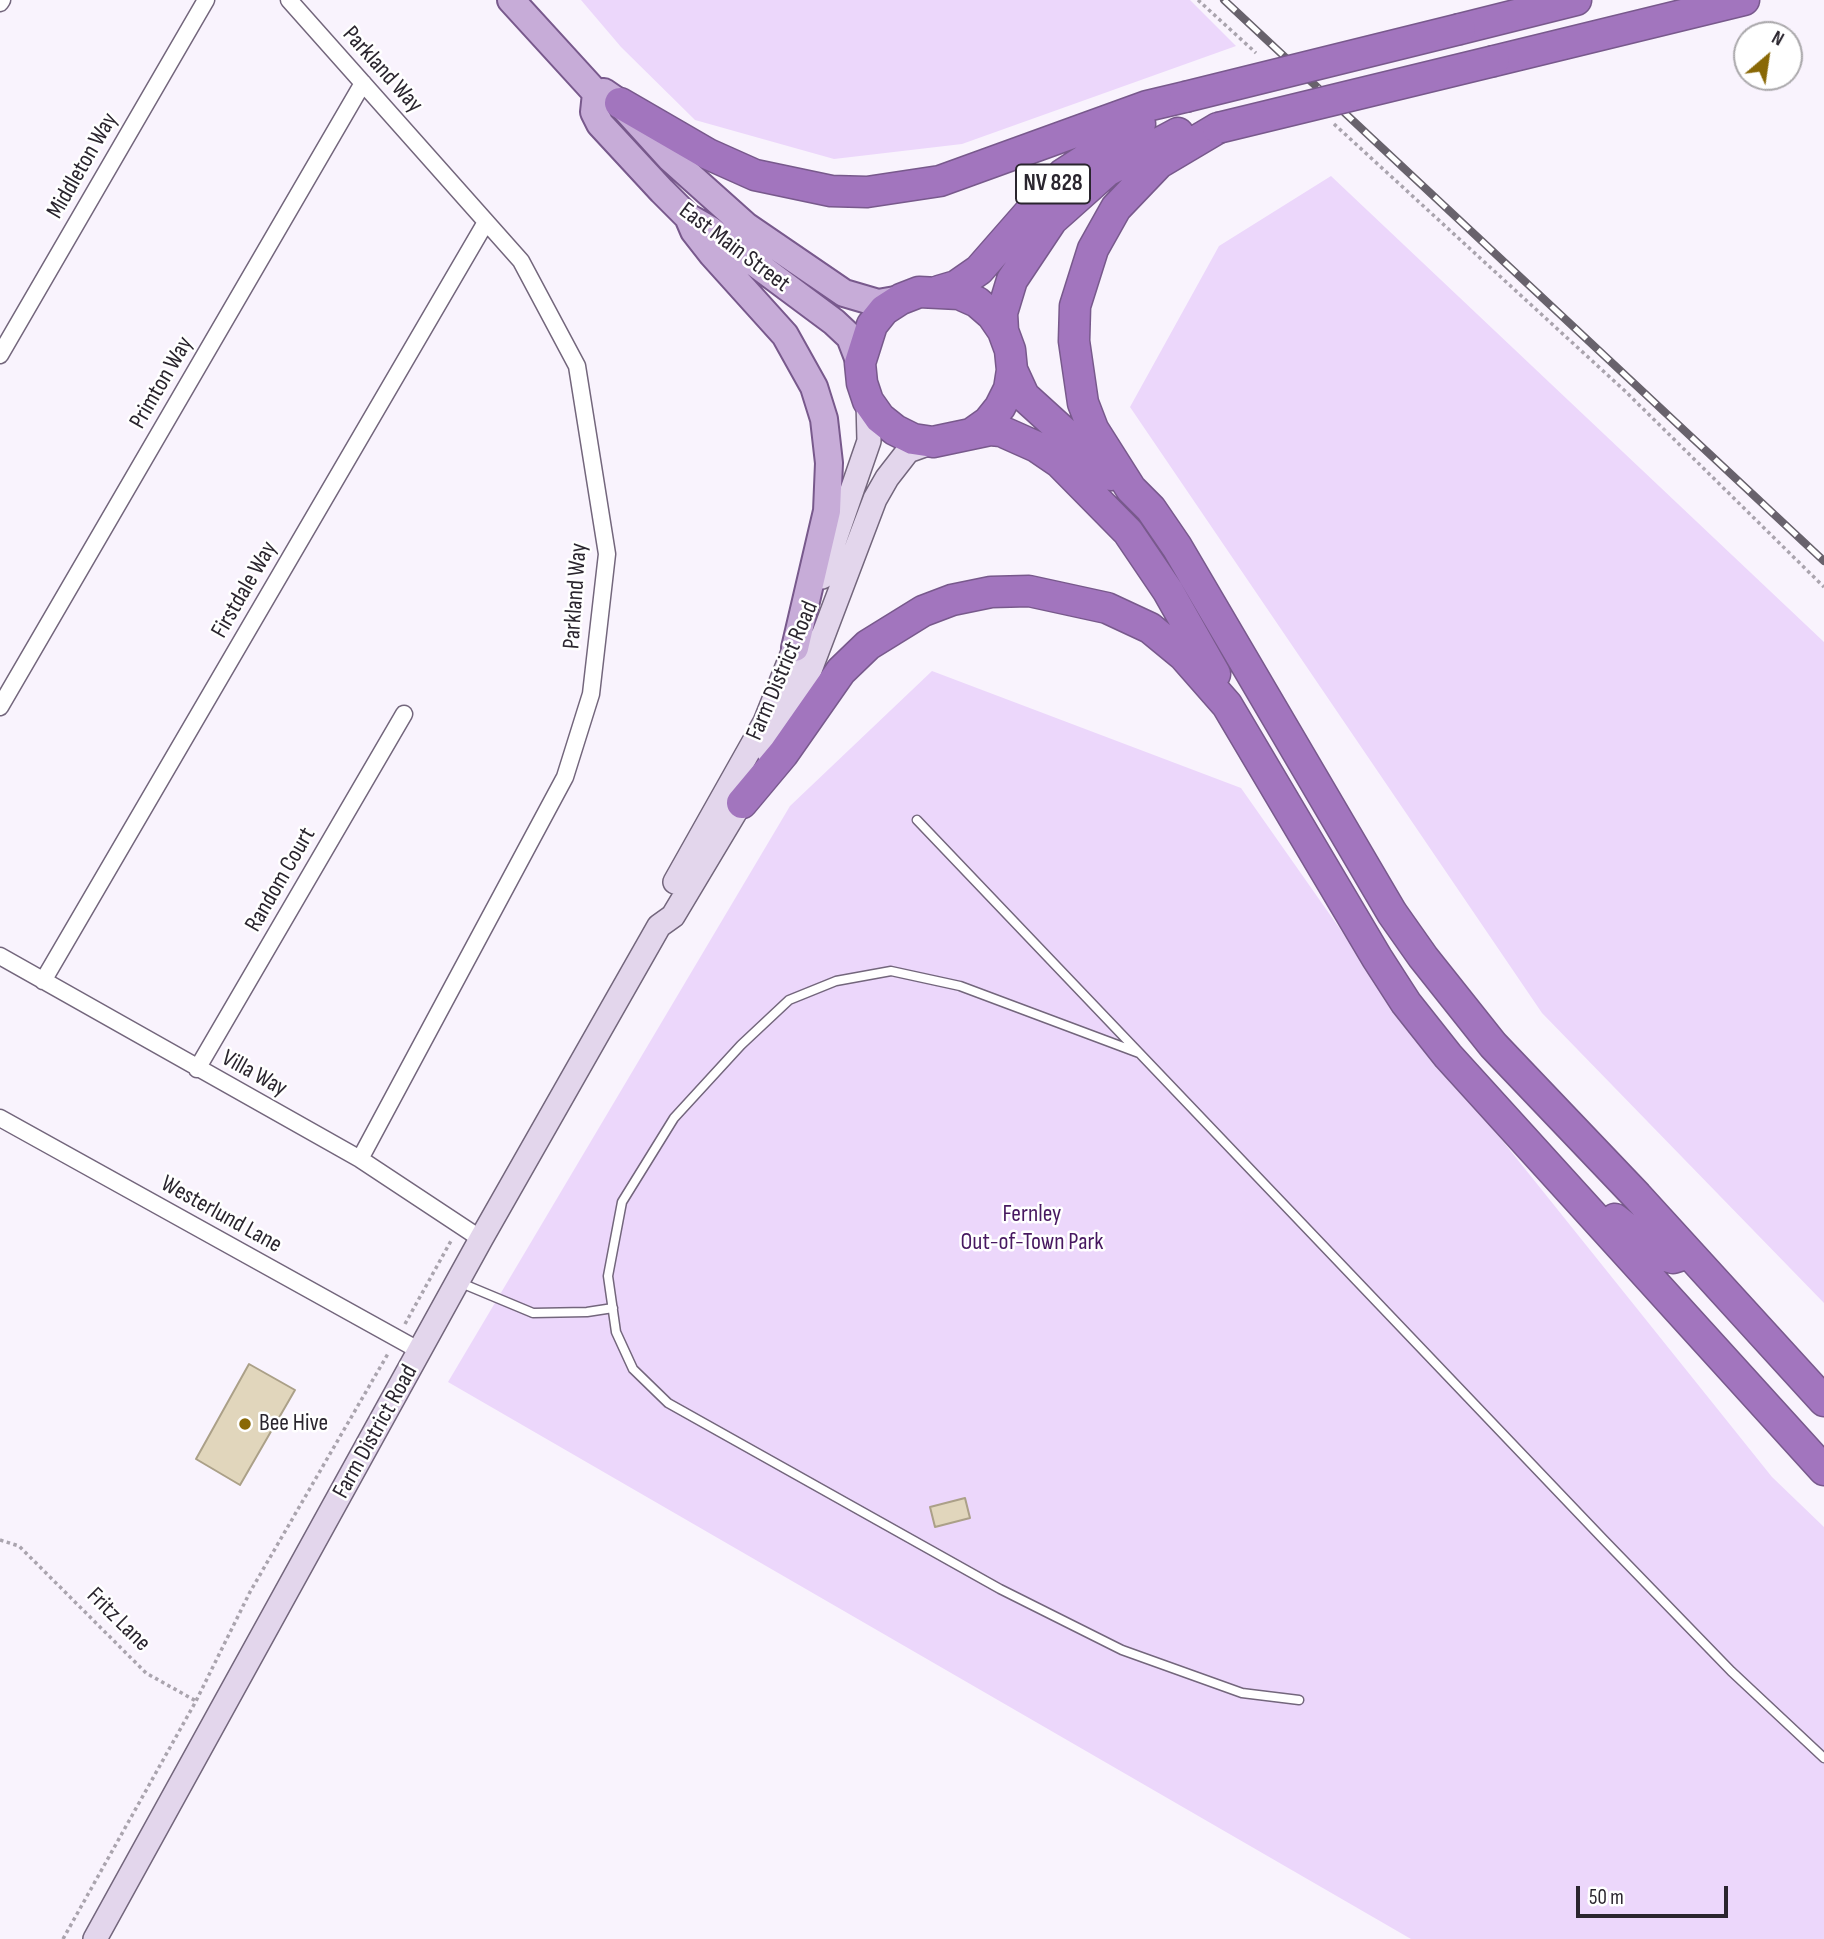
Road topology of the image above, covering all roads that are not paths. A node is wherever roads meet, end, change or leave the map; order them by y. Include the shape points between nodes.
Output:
1 (206, 0) edge
2 (289, 0) edge
3 (511, 0) edge
4 (1576, 0) edge
5 (1745, 0) edge
6 (363, 83) junction
7 (1185, 97) junction
8 (608, 98) junction
9 (1218, 128) junction
10 (688, 217) junction
11 (486, 222) junction
12 (939, 290) junction
13 (901, 299) junction
14 (1003, 331) junction
15 (0, 355) edge
16 (860, 363) junction
17 (1012, 370) junction
18 (869, 401) junction
19 (971, 434) junction
20 (933, 442) junction
21 (1131, 489) junction
22 (795, 648) junction
23 (1227, 705) junction
24 (0, 707) edge
25 (404, 714) dead end
26 (742, 803) junction
27 (917, 820) dead end
28 (659, 926) junction
29 (0, 956) edge
30 (43, 981) junction
31 (1139, 1053) junction
32 (197, 1069) junction
33 (0, 1118) edge
34 (1515, 1132) junction
35 (360, 1159) junction
36 (481, 1239) junction
37 (1689, 1254) junction
38 (458, 1282) junction
39 (613, 1308) junction
40 (420, 1352) junction
41 (1824, 1401) edge
42 (1824, 1470) edge
43 (1299, 1700) dead end
44 (1824, 1758) edge
45 (95, 1939) edge

1 - 15 street, Middleton Way
2 - 6 street, Parkland Way
3 - 8 main road, East Main Street
4 - 7 highway, bridge
5 - 9 highway, bridge
6 - 11 street, Parkland Way
6 - 24 street, Primton Way
7 - 8 highway via 1147,106 940,181 867,192 831,191 755,175
7 - 12 highway, NV 828 via 1076,164 1041,195 979,270 956,286
8 - 10 main road, East Main Street via 594,112 600,124
8 - 13 main road, East Main Street via 709,194 793,261 864,301
9 - 14 highway via 1177,133 1154,143 1082,190 1052,220 1022,261 1004,300
9 - 21 highway via 1159,163 1132,189 1103,229 1075,306 1074,341 1083,403 1093,429
10 - 16 main road, East Main Street via 834,322 850,337
10 - 22 main road via 712,254 785,335 814,387 824,419 829,463 827,511
11 - 30 street, Firstdale Way
11 - 35 street, Parkland Way via 521,261 577,366 607,554 591,694 565,777
12 - 13 highway
12 - 14 highway via 977,302
13 - 16 highway via 872,325
14 - 17 highway
16 - 18 highway
17 - 19 highway via 1000,407
17 - 21 highway via 1024,397
18 - 20 highway via 895,430
18 - 22 main road, Farm District Road via 869,441
19 - 20 highway
19 - 23 highway via 1001,430 1026,441 1059,463 1109,509 1168,591 1214,670
20 - 26 main road, Farm District Road via 908,451 887,478 807,678
21 - 37 highway via 1177,547 1392,913 1423,957 1493,1045
22 - 28 main road, Farm District Road via 765,722 660,909
23 - 26 highway via 1184,656 1150,628 1107,608 1030,591 991,592 952,600 867,645 841,671
23 - 34 highway via 1406,1003
25 - 32 street, Random Court
26 - 28 main road, Farm District Road via 673,916
27 - 31 lane
28 - 36 main road, Farm District Road
29 - 30 street, Villa Way
30 - 32 street, Villa Way
31 - 39 lane via 960,986 891,971 836,981 789,1000 674,1118 622,1202 608,1276
31 - 44 lane via 1685,1624
32 - 35 street, Villa Way
33 - 40 street, Westerlund Lane
34 - 37 highway via 1659,1255
34 - 42 highway
35 - 36 street, Villa Way
36 - 38 main road, Farm District Road
37 - 41 highway
38 - 39 lane via 533,1313
38 - 40 main road, Farm District Road
39 - 43 lane via 617,1332 633,1369 668,1403 1000,1589 1122,1650 1242,1693
40 - 45 main road, Farm District Road

